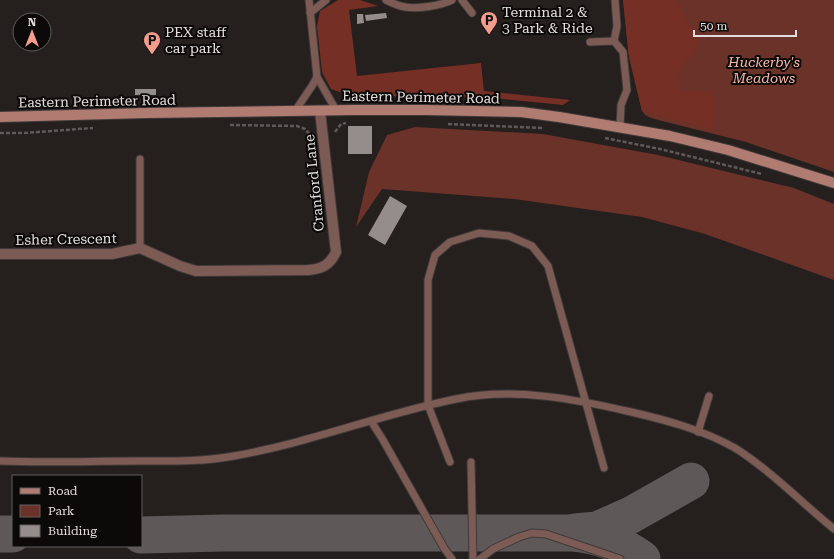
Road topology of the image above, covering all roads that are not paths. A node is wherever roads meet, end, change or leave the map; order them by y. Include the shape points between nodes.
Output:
1 (308, 0) edge
2 (326, 0) edge
3 (386, 0) edge
4 (452, 0) edge
5 (462, 0) edge
6 (615, 0) edge
7 (310, 13) junction
8 (472, 13) dead end
9 (614, 41) junction
10 (590, 42) dead end
11 (317, 77) junction
12 (336, 110) junction
13 (294, 111) junction
14 (320, 111) junction
15 (0, 117) edge
16 (620, 127) junction
17 (140, 159) dead end
18 (834, 183) edge
19 (140, 248) junction
20 (0, 254) edge
21 (709, 396) dead end
22 (584, 401) junction
23 (428, 405) junction
24 (371, 421) junction
25 (698, 432) junction
26 (0, 461) edge
27 (450, 462) dead end
28 (472, 462) dead end
29 (604, 468) dead end
30 (834, 529) edge
31 (452, 559) edge
32 (473, 559) edge
33 (480, 559) edge
34 (620, 559) edge

1 - 7 lane
2 - 7 lane
3 - 4 lane via 405,7 414,7 435,6
5 - 8 lane
6 - 9 lane via 617,26
7 - 11 lane
9 - 10 lane
9 - 16 lane via 622,52 627,90 620,105
11 - 12 lane
11 - 13 lane
12 - 14 street, Eastern Perimeter Road
12 - 16 street, Eastern Perimeter Road via 521,112
13 - 14 street, Eastern Perimeter Road
13 - 15 street, Eastern Perimeter Road
14 - 19 street, Cranford Lane via 336,252 330,263 314,270 189,270
16 - 18 street, Eastern Perimeter Road via 728,150
17 - 19 lane
19 - 20 street, Esher Crescent via 112,254
21 - 25 lane
22 - 23 lane via 499,395 457,398
22 - 23 lane via 548,266 532,246 509,236 479,233 450,242 435,255 428,280
22 - 25 lane via 661,419
22 - 29 lane
23 - 24 lane
23 - 27 lane
24 - 26 lane via 252,453 216,459
24 - 31 lane
25 - 30 lane via 735,449 777,480
28 - 32 lane
33 - 34 lane via 493,548 532,534 546,534

